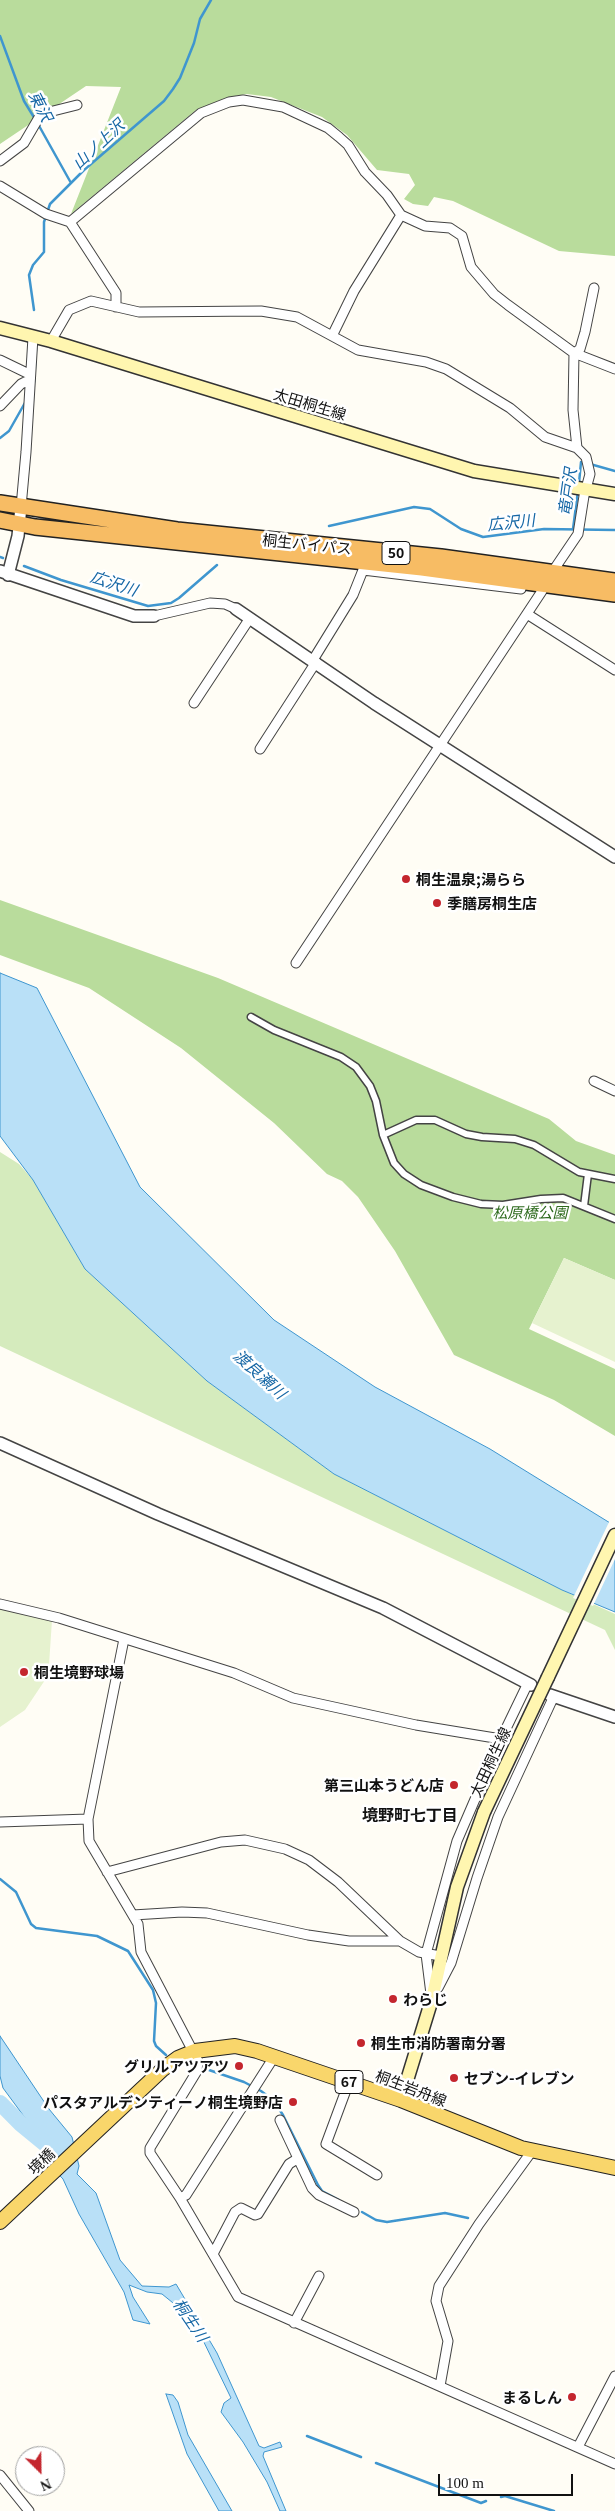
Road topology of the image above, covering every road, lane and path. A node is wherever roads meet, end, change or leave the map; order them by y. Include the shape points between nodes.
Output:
1 (77, 105) dead end
2 (0, 161) edge
3 (0, 186) edge
4 (401, 215) junction
5 (70, 222) junction
6 (594, 288) dead end
7 (116, 307) junction
8 (0, 328) edge
9 (334, 334) junction
10 (33, 337) junction
11 (51, 341) junction
12 (574, 353) junction
13 (0, 360) edge
14 (615, 369) edge
15 (29, 377) junction
16 (0, 406) edge
17 (576, 448) junction
18 (586, 490) junction
19 (615, 494) edge
20 (0, 503) edge
21 (21, 507) junction
22 (0, 520) edge
23 (20, 524) junction
24 (177, 530) junction
25 (222, 548) junction
26 (557, 565) junction
27 (363, 570) junction
28 (615, 572) edge
29 (4, 573) edge
30 (615, 581) edge
31 (542, 591) junction
32 (615, 594) edge
33 (615, 601) edge
34 (236, 608) joint
35 (527, 614) junction
36 (154, 616) joint
37 (250, 618) junction
38 (314, 661) junction
39 (615, 670) edge
40 (194, 703) dead end
41 (441, 746) junction
42 (260, 749) dead end
43 (615, 857) edge
44 (296, 963) dead end
45 (251, 1016) dead end
46 (594, 1081) dead end
47 (615, 1091) edge
48 (383, 1136) junction
49 (588, 1174) junction
50 (615, 1179) edge
51 (584, 1206) junction
52 (615, 1219) edge
53 (0, 1443) edge
54 (615, 1535) edge
55 (0, 1604) edge
56 (124, 1639) junction
57 (530, 1684) joint
58 (552, 1695) joint
59 (615, 1717) edge
60 (501, 1739) junction
61 (88, 1819) junction
62 (0, 1822) edge
63 (107, 1872) junction
64 (133, 1915) junction
65 (400, 1941) junction
66 (426, 1954) junction
67 (446, 1957) junction
68 (432, 1999) junction
69 (195, 2051) junction
70 (274, 2057) junction
71 (349, 2082) junction
72 (401, 2100) junction
73 (280, 2120) dead end
74 (102, 2127) joint
75 (532, 2152) junction
76 (297, 2159) junction
77 (615, 2168) edge
78 (377, 2175) dead end
79 (180, 2198) junction
80 (354, 2212) dead end
81 (1, 2220) edge
82 (214, 2254) junction
83 (319, 2276) dead end
84 (294, 2323) junction
85 (615, 2376) edge
86 (440, 2386) junction
87 (611, 2390) edge
88 (578, 2447) junction
89 (615, 2464) edge
90 (0, 2475) edge
91 (29, 2511) edge

1 - 2 street via 41,114 24,143
3 - 5 street via 46,214
4 - 5 street via 348,145 328,128 283,107 243,100 201,113
4 - 9 street via 354,291
4 - 12 street via 425,226 450,228 462,236 471,267 483,282 508,305
5 - 7 street via 116,293
6 - 12 street via 580,349
7 - 9 street via 139,312 261,311 288,315
7 - 11 street via 91,301 78,305 69,310
8 - 10 main road, 太田桐生線
9 - 17 street via 358,350 426,362 446,369 510,408 546,437
10 - 11 main road, 太田桐生線
10 - 15 street
11 - 18 main road, 太田桐生線 via 474,471
12 - 14 street
12 - 17 street
13 - 15 street
15 - 16 street
15 - 21 street
17 - 18 street via 588,462 590,474
18 - 19 main road, 太田桐生線
18 - 26 street via 579,530
20 - 21 highway, 桐生バイパス / 50
21 - 23 street
21 - 24 highway, 桐生バイパス / 50
22 - 23 highway, 桐生バイパス / 50
23 - 25 highway, 桐生バイパス / 50
23 - 29 street via 14,557
24 - 26 highway, 50 via 241,530 325,536
24 - 30 highway, 桐生バイパス / 50 via 441,557
25 - 27 highway, 50 via 270,559
25 - 32 highway, 桐生バイパス / 50 via 422,568
26 - 28 highway, 50
27 - 31 street
27 - 38 street via 353,595
29 - 36 street via 134,616
31 - 33 street
31 - 35 street
34 - 36 street via 210,603
34 - 37 street
35 - 39 street
35 - 41 street
37 - 38 street
37 - 40 street
38 - 41 street
38 - 42 street
41 - 43 street
41 - 44 street
45 - 48 street via 274,1030 341,1057 356,1067 376,1101
46 - 47 street
48 - 49 street via 416,1120 435,1120 466,1134 515,1139 534,1145
48 - 51 street via 394,1163 404,1174 421,1185 453,1197 497,1205 563,1198
49 - 50 street
49 - 51 street
51 - 52 street
53 - 57 street via 158,1514 383,1608
54 - 67 main road, 太田桐生線, bridge via 484,1812 458,1887
55 - 56 street via 59,1618
56 - 60 street via 234,1673 293,1698 416,1725
56 - 61 street
57 - 60 street
58 - 59 street
58 - 67 street via 498,1817
60 - 66 street via 457,1841
61 - 62 street
61 - 63 street via 89,1841
63 - 64 street
63 - 65 street via 221,1842 245,1840 285,1849 309,1860 338,1882
64 - 65 street via 207,1913 333,1939
64 - 69 street via 138,1924 141,1952
65 - 66 street
66 - 67 street
66 - 68 street
67 - 68 main road, 太田桐生線
68 - 72 main road, 太田桐生線
69 - 70 main road, 桐生岩舟線 / 67 via 234,2046
69 - 74 main road, 桐生岩舟線 / 67 via 163,2068
69 - 79 street via 198,2071 150,2148 150,2153
70 - 71 main road, 桐生岩舟線 / 67
70 - 79 street via 186,2194
71 - 72 main road, 桐生岩舟線 / 67
71 - 78 street via 326,2144
72 - 75 main road, 桐生岩舟線 / 67
73 - 76 street
74 - 81 main road, 境橋 / 67
75 - 77 main road, 桐生岩舟線 / 67
75 - 86 street via 439,2286 436,2301 448,2342
76 - 80 street via 319,2195
76 - 82 street via 289,2164 258,2214 241,2208 235,2212
79 - 82 street
82 - 84 street via 238,2296
83 - 84 street
84 - 86 street
85 - 87 street
86 - 88 street
87 - 88 street
88 - 89 street
90 - 91 street

